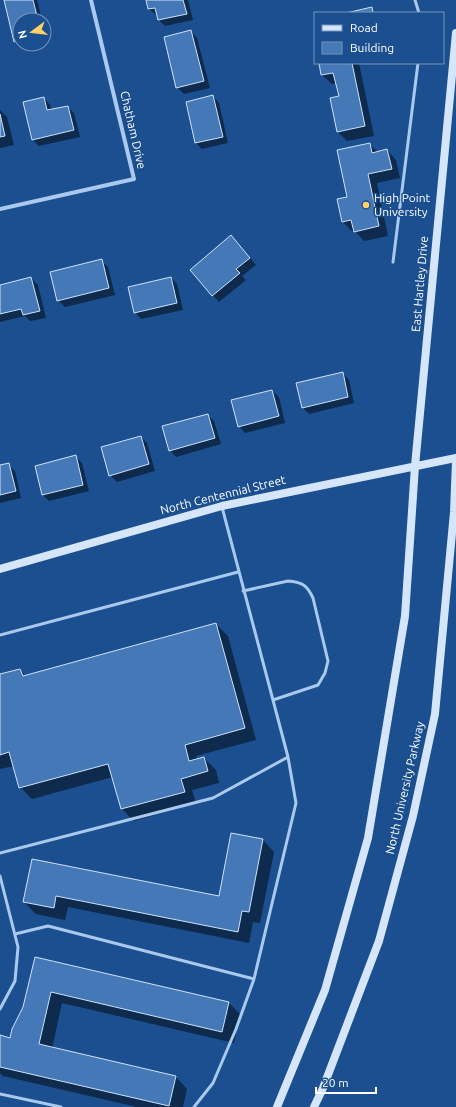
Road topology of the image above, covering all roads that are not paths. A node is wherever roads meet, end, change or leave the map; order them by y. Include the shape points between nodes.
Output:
1 (91, 0) edge
2 (415, 0) edge
3 (419, 12) edge
4 (456, 33) edge
5 (418, 64) edge
6 (0, 209) edge
7 (393, 262) dead end
8 (456, 460) edge
9 (415, 466) junction
10 (222, 506) junction
11 (0, 569) edge
12 (238, 572) junction
13 (243, 591) junction
14 (0, 635) edge
15 (273, 700) junction
16 (288, 757) junction
17 (0, 853) edge
18 (0, 876) edge
19 (15, 934) junction
20 (254, 979) junction
21 (0, 1009) edge
22 (0, 1094) edge
23 (61, 1107) edge
24 (194, 1107) edge
25 (276, 1107) edge
26 (314, 1107) edge

1 - 6 street, Chatham Drive via 134,178
2 - 3 lane
4 - 9 main road, East Hartley Drive
5 - 7 lane
8 - 9 main road, North Centennial Street
8 - 26 main road, North University Parkway via 454,512 435,714 413,816 379,941
9 - 10 main road, North Centennial Street
9 - 25 main road, North University Parkway via 405,616 368,838 325,990
10 - 11 main road, North Centennial Street
10 - 12 lane
12 - 13 lane
12 - 14 lane
13 - 15 lane
13 - 15 lane via 295,581 309,589 313,598 328,661 325,673 318,685
15 - 16 lane
16 - 17 lane via 214,798
16 - 20 lane via 296,803
18 - 19 lane
19 - 20 lane via 48,926
19 - 21 lane via 18,947 15,981
20 - 24 lane via 213,1083
22 - 23 lane

